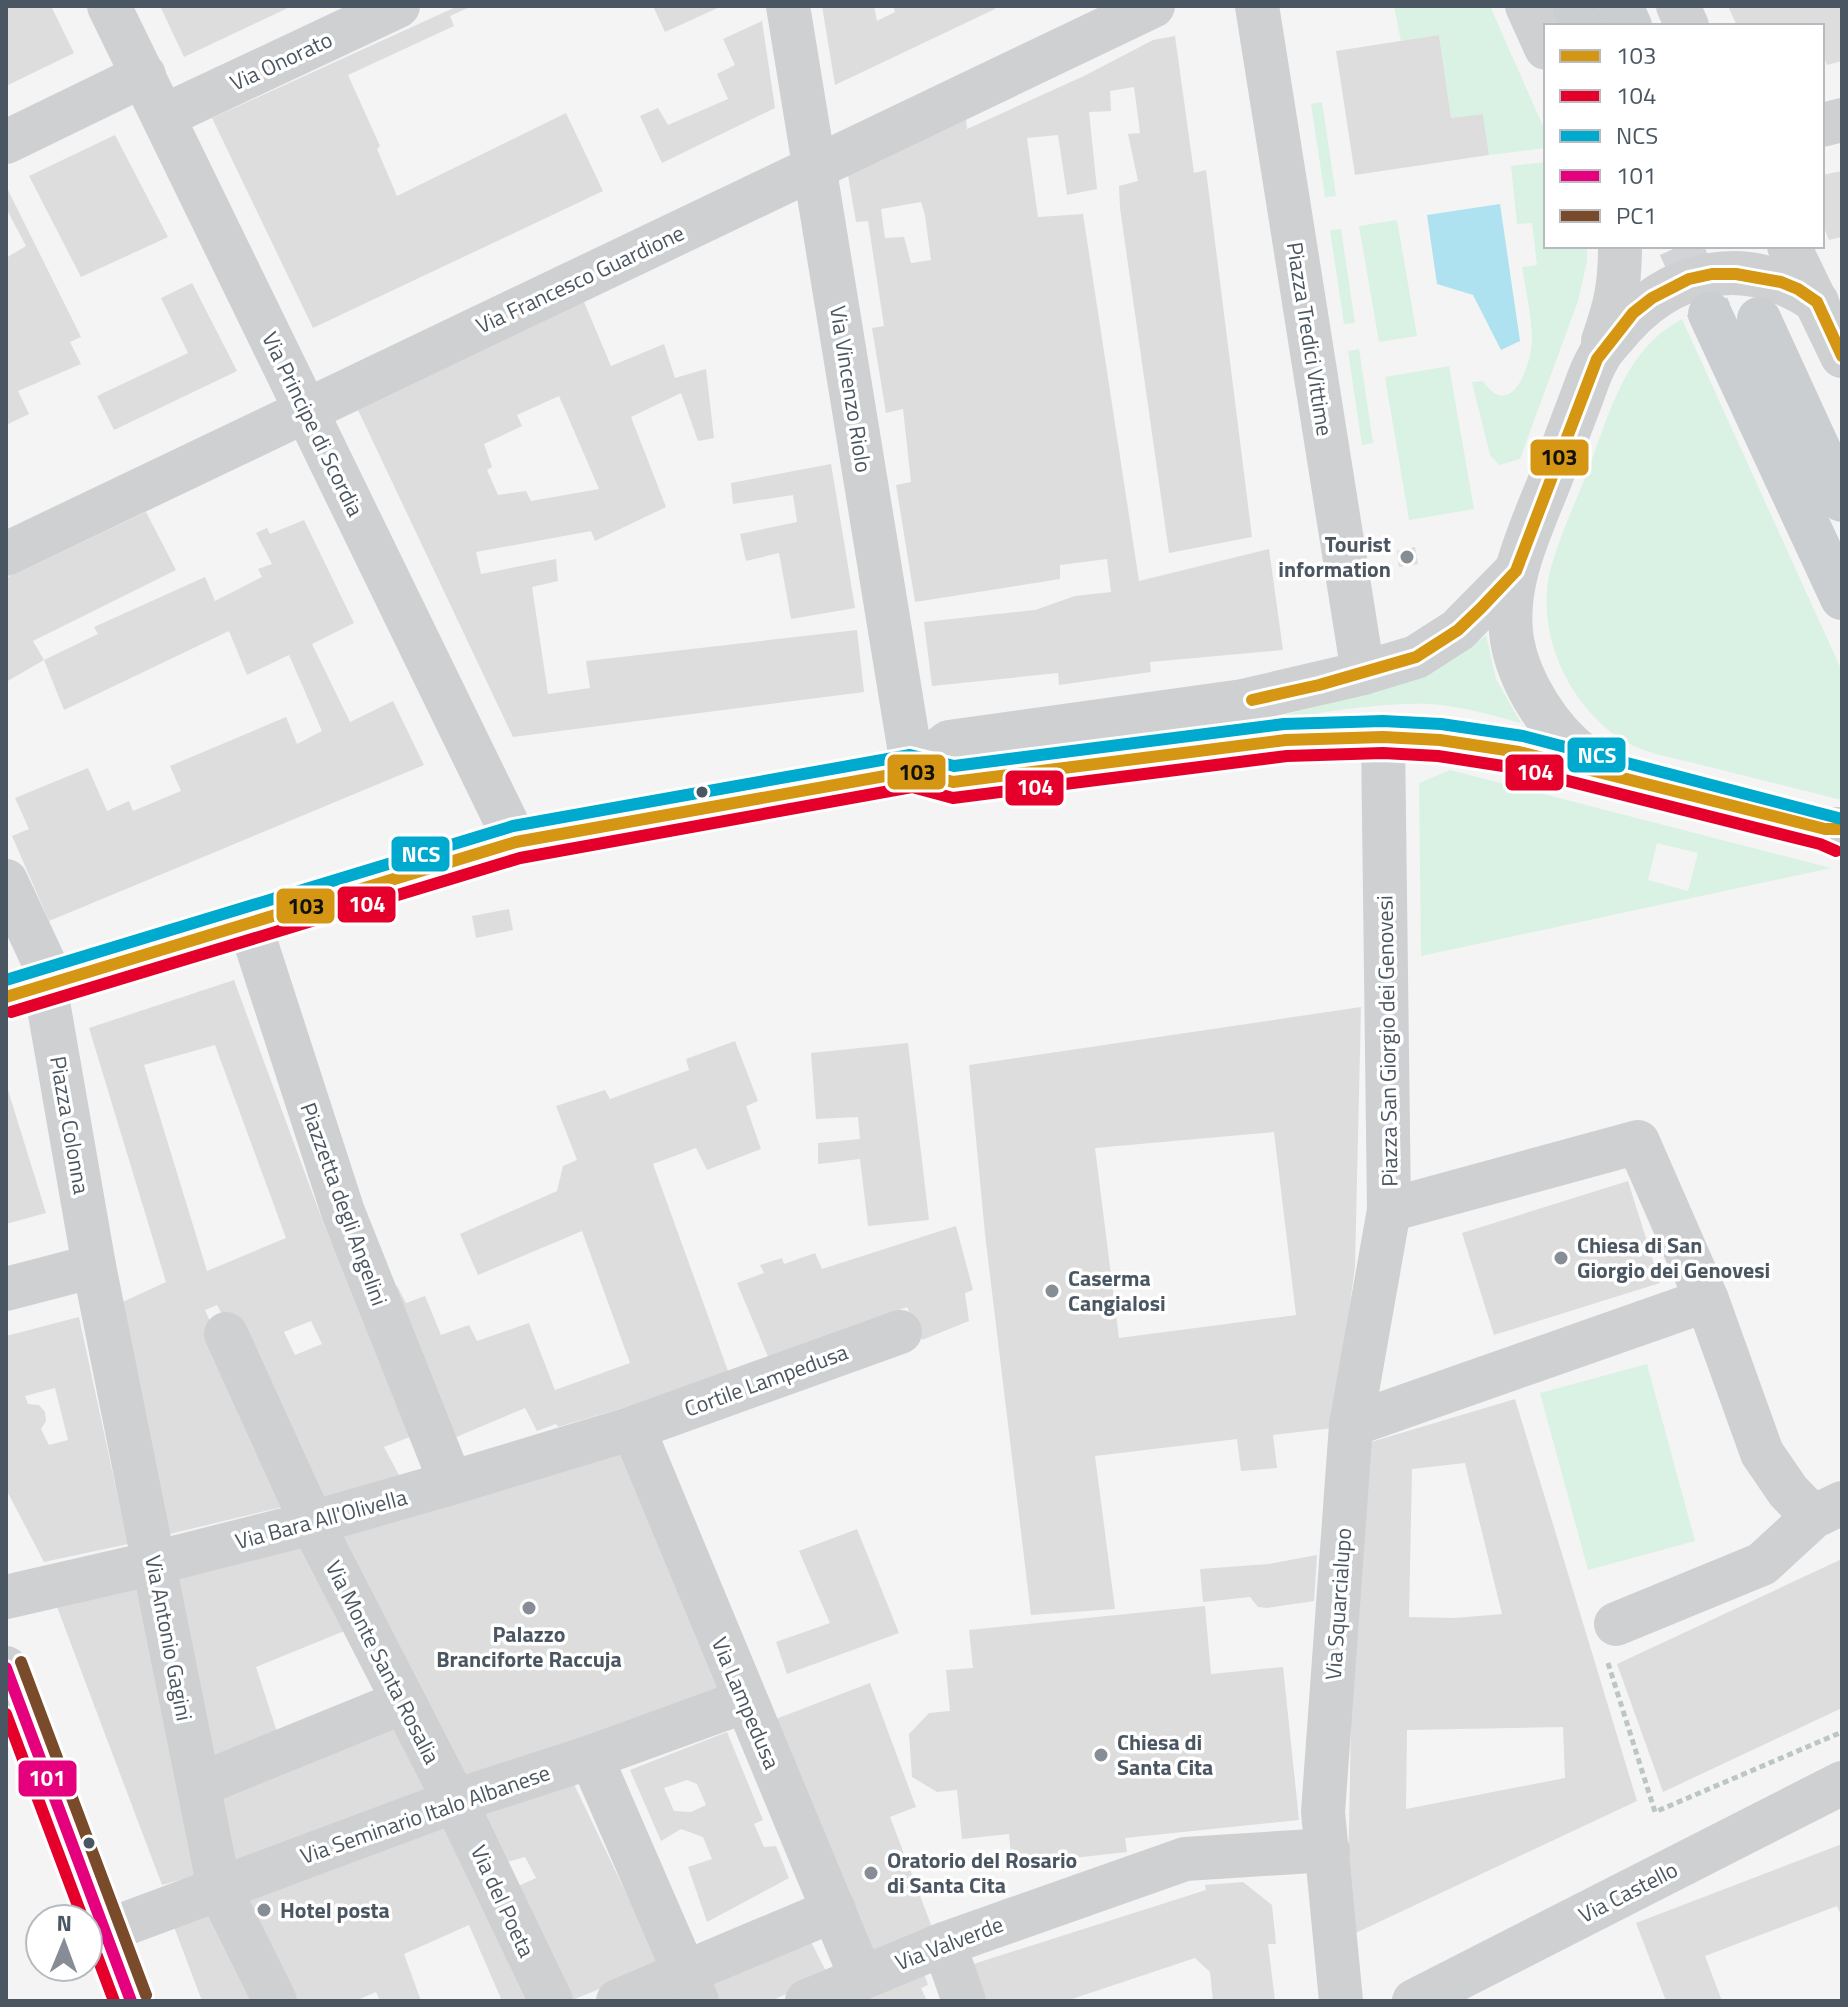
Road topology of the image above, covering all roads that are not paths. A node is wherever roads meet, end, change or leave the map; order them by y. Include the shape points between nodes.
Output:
1 (109, 6) edge
2 (398, 6) edge
3 (788, 6) edge
4 (1153, 6) edge
5 (1257, 6) edge
6 (1527, 6) edge
7 (1544, 44) edge
8 (144, 75) junction
9 (164, 116) junction
10 (6, 142) edge
11 (815, 167) junction
12 (1620, 248) edge
13 (1796, 277) edge
14 (1710, 314) tunnel mouth
15 (1759, 319) tunnel mouth
16 (1842, 356) edge
17 (1597, 359) junction
18 (306, 410) junction
19 (1842, 500) edge
20 (6, 554) edge
21 (1516, 571) junction
22 (1842, 598) edge
23 (1363, 673) junction
24 (1383, 737) junction
25 (913, 771) junction
26 (1618, 778) junction
27 (1836, 831) edge
28 (516, 842) junction
29 (6, 881) edge
30 (249, 922) junction
31 (35, 988) edge
32 (1389, 1210) junction
33 (94, 1266) junction
34 (6, 1289) edge
35 (1707, 1300) junction
36 (900, 1332) dead end
37 (226, 1334) dead end
38 (1351, 1425) junction
39 (633, 1428) junction
40 (451, 1483) junction
41 (1827, 1510) edge
42 (312, 1523) junction
43 (154, 1563) junction
44 (6, 1597) edge
45 (1616, 1624) road end
46 (6, 1668) edge
47 (745, 1701) junction
48 (403, 1702) junction
49 (591, 1757) junction
50 (1842, 1783) edge
51 (199, 1785) junction
52 (455, 1801) junction
53 (1328, 1850) junction
54 (219, 1888) junction
55 (834, 1910) junction
56 (106, 1931) junction
57 (944, 1944) junction
58 (861, 1977) junction
59 (691, 1986) edge
60 (131, 2001) edge
61 (275, 2001) edge
62 (551, 2001) edge
63 (618, 2001) edge
64 (807, 2001) edge
65 (964, 2001) edge
66 (1341, 2001) edge
67 (1414, 2001) edge

1 - 8 street, Via Principe di Scordia
2 - 9 street, Via Onorato
3 - 11 street, Via Vincenzo Riolo
4 - 11 street, Via Francesco Guardione
5 - 23 street, Piazza Tredici Vittime
6 - 7 street
8 - 9 street, Via Principe di Scordia
8 - 10 street
9 - 18 street, Via Principe di Scordia
11 - 18 street, Via Francesco Guardione
11 - 25 street, Via Vincenzo Riolo
12 - 17 street via 1618,300
13 - 16 street
13 - 17 street via 1712,274 1689,279 1633,313
14 - 22 main road
15 - 19 main road
17 - 21 street
18 - 20 street, Via Francesco Guardione
18 - 28 street, Via Principe di Scordia
21 - 23 street via 1458,630 1416,657
21 - 26 street via 1512,641 1525,679 1554,726 1581,755
23 - 25 street via 1234,703 949,742
24 - 25 street via 1286,740 953,782
24 - 26 street via 1519,752
24 - 32 street, Piazza San Giorgio dei Genovesi
25 - 28 street
26 - 27 street
28 - 30 street
29 - 31 street, Piazza Colonna
30 - 31 street
30 - 40 street, Piazzetta degli Angelini via 343,1212
31 - 33 street, Piazza Colonna
32 - 35 street, Piazza San Giorgio dei Genovesi via 1638,1142
32 - 38 street, Via Squarcialupo
33 - 34 street
33 - 43 street, Via Antonio Gagini
35 - 38 street
35 - 41 street via 1762,1453 1788,1491
36 - 39 street, Cortile Lampedusa
37 - 42 street, Via Monte Santa Rosalia
38 - 53 street, Via Squarcialupo via 1323,1812
39 - 40 street, Via Bara All'Olivella
39 - 47 street, Via Lampedusa
40 - 42 street, Via Bara All'Olivella
41 - 45 street via 1762,1564
42 - 43 street, Via Bara All'Olivella
42 - 48 street, Via Monte Santa Rosalia
43 - 44 street, Via Bara All'Olivella
43 - 51 street, Via Antonio Gagini
46 - 56 street
47 - 49 street, Via Seminario Italo Albanese
47 - 55 street, Via Lampedusa
48 - 51 street
48 - 52 street, Via Monte Santa Rosalia
49 - 52 street, Via Seminario Italo Albanese
49 - 59 street
50 - 67 street, Via Castello
51 - 54 street, Via Antonio Gagini
52 - 54 street, Via Seminario Italo Albanese
52 - 62 street, Via del Poeta
53 - 57 street, Via Valverde via 1185,1859
53 - 66 street, Via Squarcialupo
54 - 56 street, Via Seminario Italo Albanese
54 - 61 street, Via Antonio Gagini
55 - 58 street, Via Lampedusa
55 - 59 street
56 - 60 street
57 - 58 street, Via Valverde
57 - 65 street
58 - 64 street, Via Valverde
59 - 63 street

